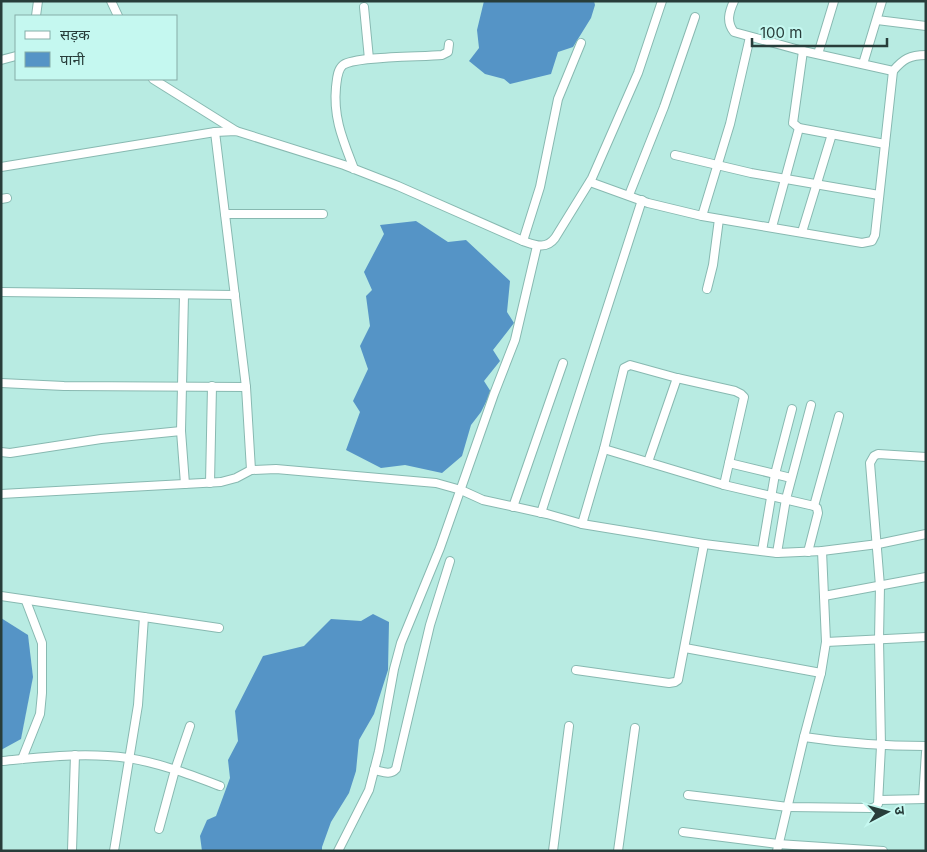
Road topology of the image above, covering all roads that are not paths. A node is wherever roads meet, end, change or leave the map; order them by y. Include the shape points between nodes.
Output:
1 (38, 1) edge
2 (111, 1) edge
3 (662, 1) edge
4 (734, 1) edge
5 (834, 1) edge
6 (882, 1) edge
7 (364, 7) dead end
8 (36, 15) edge
9 (118, 15) edge
10 (695, 17) dead end
11 (877, 20) junction
12 (926, 26) edge
13 (750, 37) junction
14 (581, 43) dead end
15 (449, 44) dead end
16 (803, 51) junction
17 (818, 54) junction
18 (926, 55) edge
19 (15, 56) edge
20 (369, 59) junction
21 (1, 60) edge
22 (863, 64) junction
23 (893, 71) junction
24 (155, 80) edge
25 (799, 128) junction
26 (236, 131) junction
27 (215, 132) junction
28 (832, 134) junction
29 (885, 144) junction
30 (675, 155) dead end
31 (718, 166) junction
32 (1, 167) edge
33 (354, 168) junction
34 (784, 178) junction
35 (590, 182) junction
36 (818, 184) junction
37 (879, 195) junction
38 (629, 196) junction
39 (649, 202) junction
40 (225, 214) junction
41 (323, 214) dead end
42 (702, 216) junction
43 (719, 218) junction
44 (772, 227) junction
45 (802, 232) junction
46 (523, 241) junction
47 (537, 246) junction
48 (707, 289) dead end
49 (1, 292) edge
50 (184, 295) junction
51 (235, 295) junction
52 (563, 363) dead end
53 (677, 378) junction
54 (1, 383) edge
55 (182, 386) junction
56 (212, 386) junction
57 (246, 387) junction
58 (810, 406) dead end
59 (792, 408) dead end
60 (839, 416) dead end
61 (181, 431) junction
62 (604, 449) junction
63 (1, 452) edge
64 (926, 457) edge
65 (648, 462) junction
66 (729, 463) junction
67 (251, 470) junction
68 (776, 474) junction
69 (791, 478) junction
70 (210, 483) junction
71 (185, 484) junction
72 (724, 485) junction
73 (461, 490) junction
74 (1, 494) edge
75 (771, 495) junction
76 (786, 499) junction
77 (814, 506) junction
78 (513, 507) junction
79 (544, 513) junction
80 (582, 524) junction
81 (926, 534) edge
82 (704, 544) junction
83 (878, 544) junction
84 (762, 551) junction
85 (815, 552) junction
86 (777, 553) junction
87 (450, 561) dead end
88 (926, 577) edge
89 (880, 586) junction
90 (1, 596) edge
91 (824, 596) junction
92 (26, 601) junction
93 (144, 617) junction
94 (219, 628) dead end
95 (926, 637) edge
96 (879, 639) junction
97 (826, 642) junction
98 (685, 648) junction
99 (576, 670) dead end
100 (821, 673) junction
101 (190, 726) dead end
102 (569, 726) dead end
103 (635, 728) dead end
104 (804, 736) junction
105 (881, 746) junction
106 (926, 746) edge
107 (926, 752) edge
108 (75, 754) junction
109 (130, 758) junction
110 (22, 759) junction
111 (1, 761) edge
112 (175, 770) junction
113 (374, 770) junction
114 (220, 786) dead end
115 (688, 795) dead end
116 (924, 799) edge
117 (879, 800) junction
118 (788, 807) junction
119 (159, 828) dead end
120 (683, 832) dead end
121 (778, 848) edge
122 (72, 851) edge
123 (114, 851) edge
124 (338, 851) edge
125 (553, 851) edge
126 (618, 851) edge
127 (883, 851) edge

1 - 8 street
2 - 9 street
3 - 35 street via 638,72
4 - 13 street via 730,27 734,32
5 - 17 street
6 - 11 street
7 - 20 street
10 - 38 street
11 - 12 street
11 - 22 street
13 - 16 street
13 - 31 street
14 - 46 street via 558,99 540,187
15 - 20 street via 448,52 442,55
16 - 17 street
16 - 25 street via 793,117 793,123
17 - 22 street
18 - 23 street via 908,56
19 - 21 street
20 - 33 street via 342,66 337,81 337,119
22 - 23 street
23 - 29 street
24 - 26 street
25 - 28 street
25 - 34 street
26 - 27 street
26 - 33 street
27 - 32 street
27 - 40 street
28 - 29 street
28 - 36 street
29 - 37 street
30 - 31 street
31 - 34 street
31 - 42 street
33 - 46 street
34 - 36 street
34 - 44 street
35 - 38 street
35 - 47 street via 551,244
36 - 37 street
36 - 45 street
37 - 45 street via 872,241 862,243
38 - 39 street
39 - 42 street
39 - 79 street
40 - 41 street
40 - 51 street
42 - 43 street
43 - 44 street
43 - 48 street
44 - 45 street
46 - 47 street
47 - 73 street via 515,340
49 - 50 street
50 - 51 street
50 - 55 street
51 - 57 street
52 - 78 street
53 - 62 street via 634,365 624,368
53 - 65 street
53 - 66 street via 735,391 744,397
54 - 55 street
55 - 56 street
55 - 61 street
56 - 57 street
56 - 70 street
57 - 67 street
58 - 69 street
59 - 68 street
60 - 77 street
61 - 63 street
61 - 71 street
62 - 65 street
62 - 80 street
64 - 83 street via 878,454 871,459
65 - 72 street
66 - 68 street
66 - 72 street
67 - 70 street via 236,478
67 - 73 street via 276,469 436,483
68 - 69 street
68 - 75 street
69 - 76 street
70 - 71 street
71 - 74 street
72 - 75 street
73 - 78 street via 483,500
73 - 113 street via 401,644
75 - 76 street
75 - 84 street
76 - 77 street
76 - 86 street
77 - 85 street via 818,514
78 - 79 street
79 - 80 street
80 - 82 street
81 - 83 street
82 - 84 street
82 - 98 street
83 - 85 street
83 - 89 street
84 - 86 street
85 - 86 street
85 - 91 street
87 - 113 street via 430,625 396,770 389,773
88 - 89 street
89 - 91 street
89 - 96 street
90 - 92 street
91 - 97 street
92 - 93 street
92 - 110 street via 42,643 42,693 40,714
93 - 94 street
93 - 109 street via 138,704
95 - 96 street
96 - 97 street
96 - 105 street
97 - 100 street
98 - 99 street via 680,676 675,682
98 - 100 street
100 - 104 street
101 - 112 street
102 - 125 street
103 - 126 street
104 - 105 street
104 - 118 street
105 - 106 street
105 - 117 street
107 - 116 street
108 - 109 street
108 - 110 street
108 - 122 street
109 - 112 street
109 - 123 street
110 - 111 street
112 - 114 street
112 - 119 street
113 - 124 street via 369,790
115 - 118 street
116 - 117 street
117 - 118 street via 872,808
118 - 121 street
120 - 121 street
121 - 127 street

